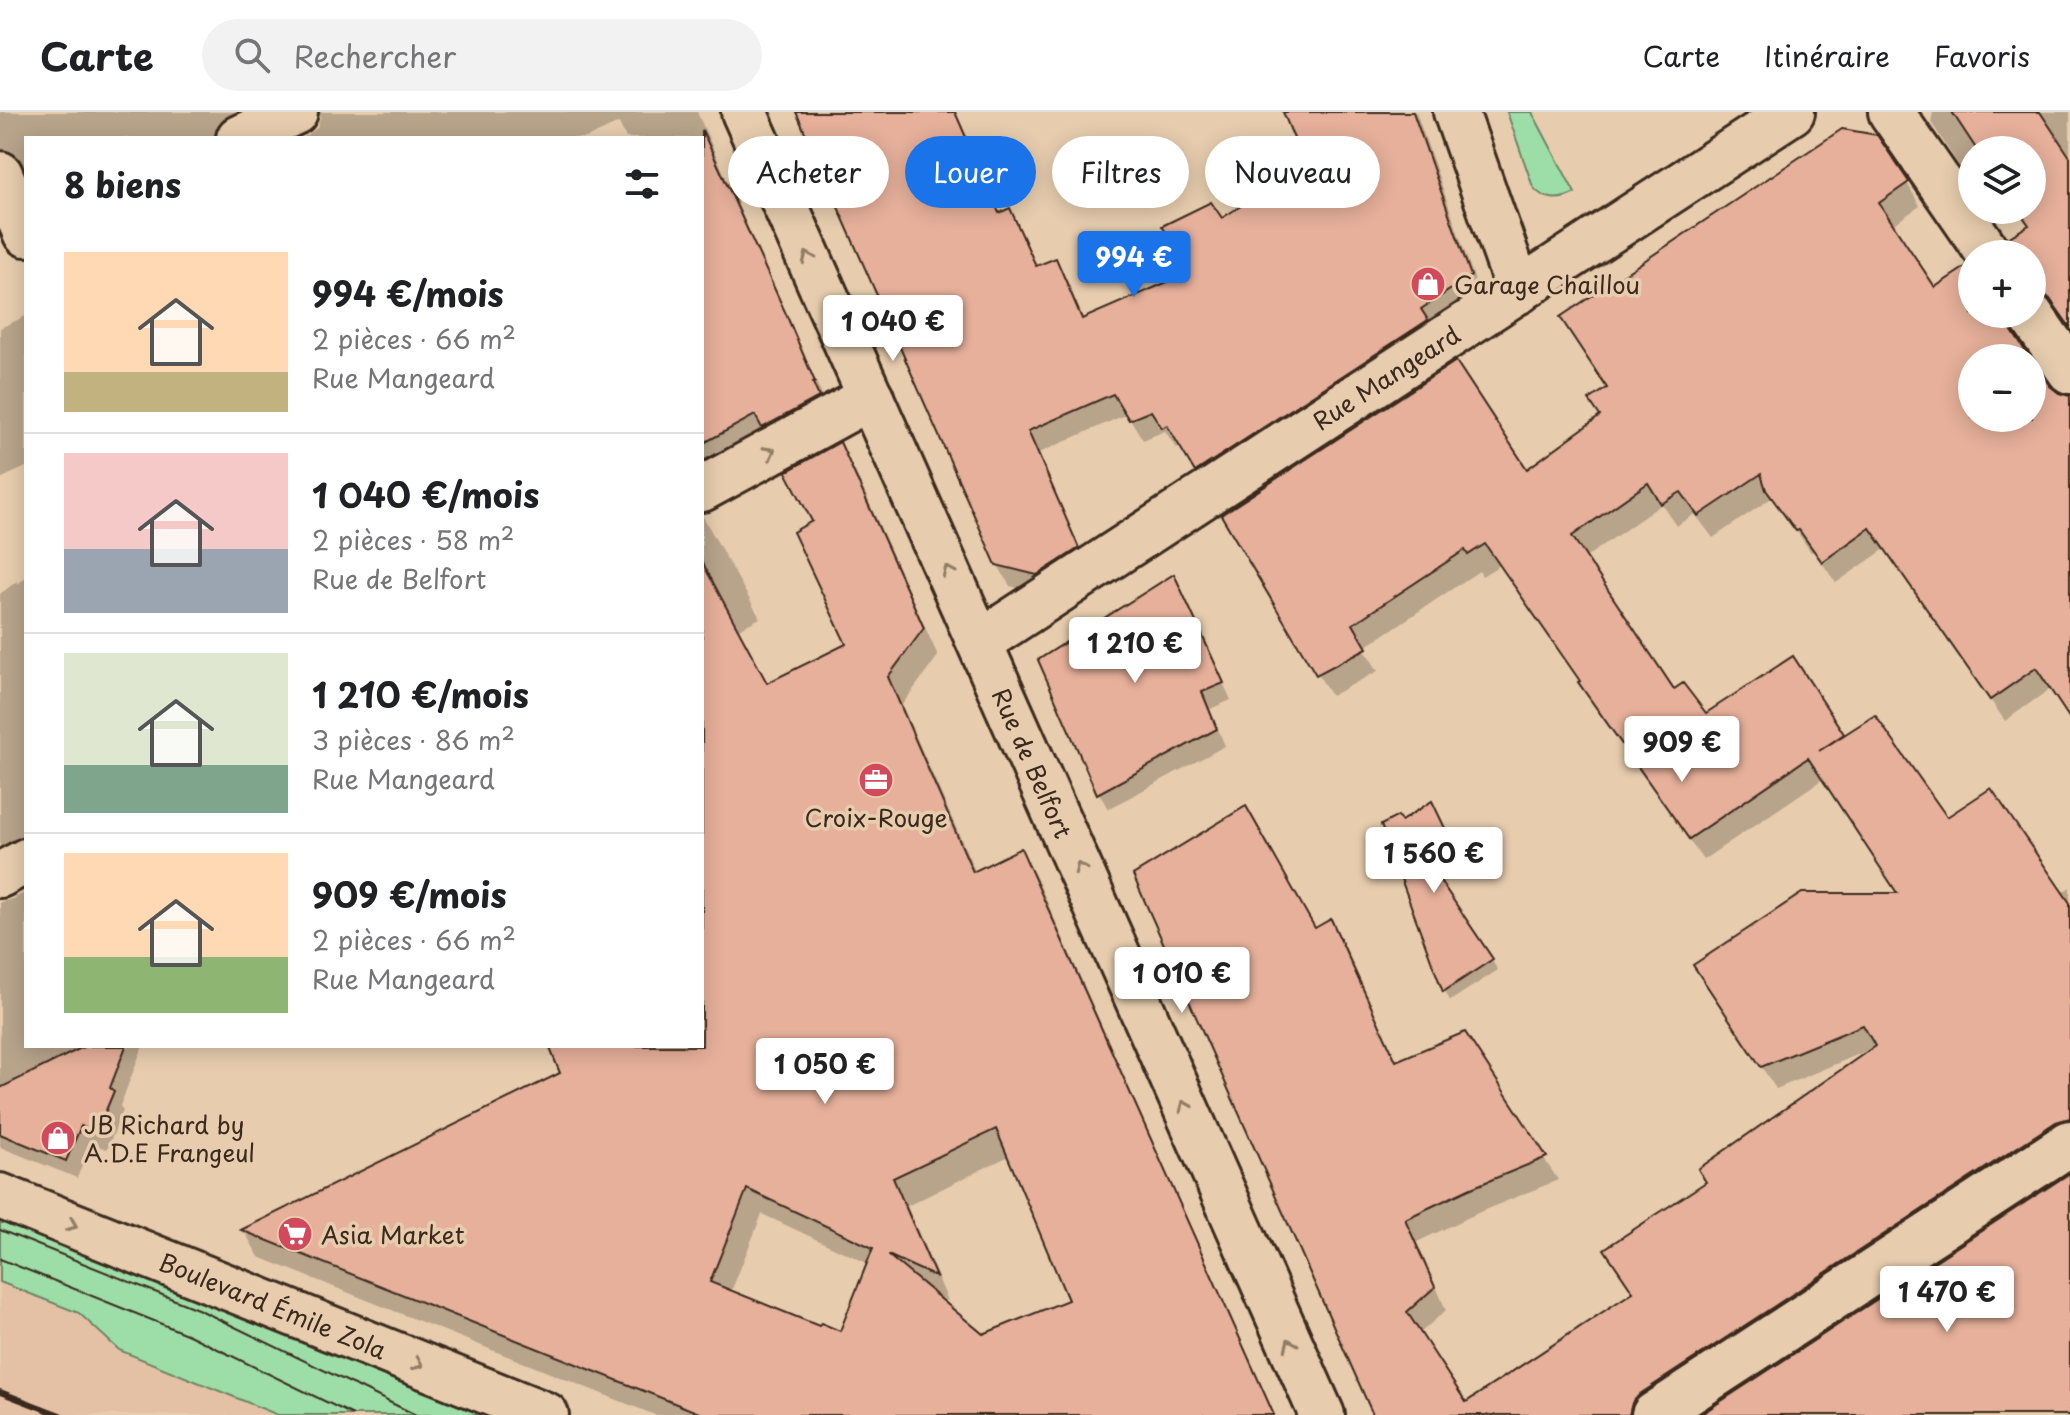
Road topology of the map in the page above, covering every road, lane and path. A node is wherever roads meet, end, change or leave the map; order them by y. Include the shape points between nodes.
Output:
1 (295, 112) edge
2 (744, 112) edge
3 (1456, 112) edge
4 (1792, 112) edge
5 (1891, 112) edge
6 (243, 136) edge
7 (0, 174) edge
8 (24, 230) edge
9 (24, 236) edge
10 (1979, 240) edge
11 (0, 248) edge
12 (1519, 291) junction
13 (2040, 328) edge
14 (2070, 371) edge
15 (871, 397) junction
16 (704, 488) edge
17 (980, 642) junction
18 (24, 862) edge
19 (0, 875) edge
20 (2070, 1143) edge
21 (0, 1196) edge
22 (546, 1415) edge
23 (1322, 1415) edge
24 (1654, 1415) edge

1 - 6 street
15 -> 2 street, Rue de Belfort
3 - 12 street
4 - 12 street, Rue Mangeard
5 - 10 street
7 - 8 street
9 - 11 street
12 - 17 street, Rue Mangeard
13 - 14 street
16 -> 15 street
17 -> 15 street, Rue de Belfort
23 -> 17 street, Rue de Belfort
18 - 19 street
20 - 24 street
21 -> 22 street, Boulevard Émile Zola

